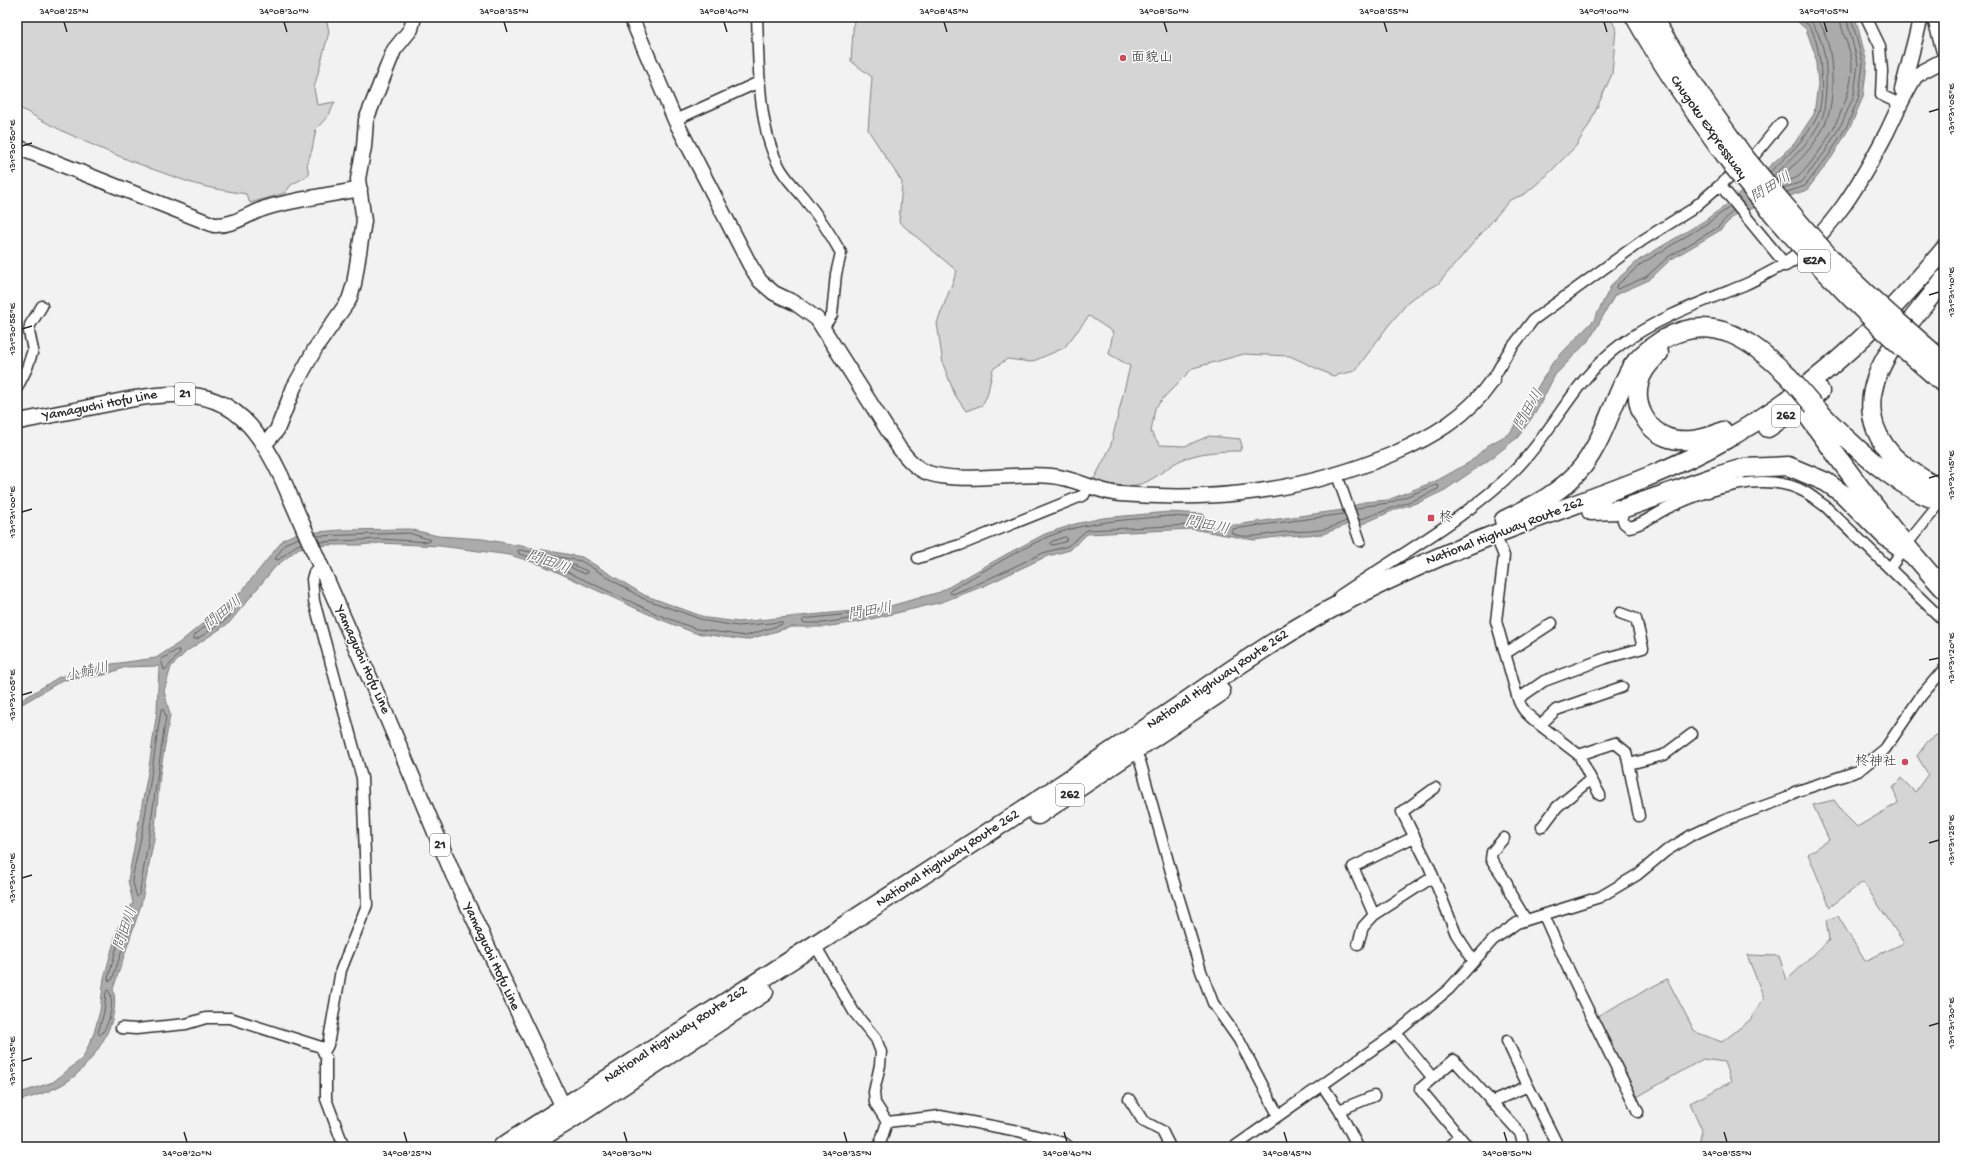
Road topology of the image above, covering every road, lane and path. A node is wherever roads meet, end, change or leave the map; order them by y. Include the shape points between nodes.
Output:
1 (414, 17) edge
2 (631, 17) edge
3 (757, 17) edge
4 (1635, 17) edge
5 (1652, 17) edge
6 (1866, 17) edge
7 (1921, 17) edge
8 (1935, 17) edge
9 (1943, 17) edge
10 (1939, 34) junction
11 (1944, 50) edge
12 (1944, 60) edge
13 (759, 82) junction
14 (1900, 104) junction
15 (675, 120) junction
16 (1781, 124) dead end
17 (17, 147) edge
18 (1738, 161) junction
19 (1723, 188) junction
20 (360, 189) junction
21 (1944, 250) edge
22 (1785, 264) junction
23 (1944, 268) edge
24 (1944, 279) edge
25 (42, 306) dead end
26 (823, 328) junction
27 (1908, 342) junction
28 (1944, 362) edge
29 (1785, 380) junction
30 (1492, 381) joint
31 (1944, 384) edge
32 (17, 388) edge
33 (1809, 409) junction
34 (1771, 412) junction
35 (17, 422) edge
36 (265, 444) junction
37 (1338, 477) junction
38 (1088, 487) junction
39 (1944, 492) edge
40 (1940, 505) edge
41 (1617, 506) junction
42 (1359, 538) dead end
43 (1499, 544) junction
44 (1911, 556) junction
45 (918, 558) dead end
46 (322, 568) junction
47 (1890, 568) junction
48 (1395, 576) junction
49 (1944, 577) edge
50 (1944, 589) edge
51 (1620, 613) dead end
52 (1944, 621) edge
53 (1552, 623) dead end
54 (1506, 653) junction
55 (1236, 667) junction
56 (1944, 669) edge
57 (1622, 688) dead end
58 (1518, 699) junction
59 (1540, 725) junction
60 (1692, 734) dead end
61 (1132, 746) junction
62 (1579, 755) junction
63 (1629, 764) junction
64 (1591, 779) junction
65 (1435, 788) dead end
66 (1600, 795) dead end
67 (1639, 816) dead end
68 (1542, 827) dead end
69 (1414, 837) junction
70 (1504, 838) dead end
71 (1433, 877) junction
72 (1374, 915) junction
73 (1544, 915) junction
74 (1526, 920) junction
75 (1358, 944) dead end
76 (818, 950) junction
77 (1473, 960) junction
78 (121, 1028) dead end
79 (1396, 1033) junction
80 (1507, 1041) dead end
81 (324, 1052) junction
82 (1432, 1077) junction
83 (1322, 1085) junction
84 (1528, 1086) junction
85 (1374, 1096) dead end
86 (1129, 1099) dead end
87 (1492, 1102) junction
88 (1339, 1110) junction
89 (1638, 1112) dead end
90 (566, 1114) junction
91 (1278, 1115) junction
92 (886, 1122) junction
93 (1459, 1137) junction
94 (1556, 1142) dead end
95 (533, 1145) edge
96 (344, 1147) edge
97 (502, 1147) edge
98 (879, 1147) edge
99 (1068, 1147) edge
100 (1170, 1147) edge
101 (1234, 1147) edge
102 (1358, 1147) edge
103 (1448, 1147) edge
104 (1468, 1147) edge
105 (1522, 1147) edge

1 - 20 street via 412,29 394,50 366,120 364,147 358,169
2 - 15 street
3 - 13 street
4 - 18 highway, Chugoku Expressway / E2A via 1696,115
5 - 18 highway, Chugoku Expressway / E2A
6 - 14 street via 1880,46 1881,95
7 - 14 street
8 - 10 main road
9 - 10 street
10 - 11 main road
12 - 14 street via 1915,77
13 - 15 street
13 - 26 street via 768,139 778,164 841,253 832,315
14 - 22 street via 1876,153 1843,206 1814,242
15 - 26 street via 760,281 774,293 809,312
16 - 19 street
17 - 20 street via 214,225 234,223 269,207
18 - 27 highway, Chugoku Expressway / E2A, bridge via 1779,223 1828,276 1865,313
19 - 22 street
19 - 30 street via 1643,240 1533,320 1507,354
20 - 36 street via 364,221 349,300 315,349 294,387 277,430
21 - 34 highway, National Highway Route 262 / 262 via 1862,340
22 - 55 street via 1663,319 1620,345 1596,365 1538,444 1505,480 1431,535
23 - 41 highway, 262 via 1870,348 1794,411 1716,459
24 - 39 highway via 1889,352 1875,377 1870,399 1871,418 1879,439 1893,456
25 - 32 street via 30,325 33,350
26 - 38 street via 899,448 916,466 928,473 945,476 1053,476
27 - 28 highway, Chugoku Expressway / E2A
27 - 31 highway, Chugoku Expressway / E2A
29 - 33 highway
29 - 34 highway via 1742,348 1706,338 1683,341 1660,352 1646,367 1639,383 1640,411 1650,426 1666,437 1682,440 1703,438 1719,433 1742,420
29 - 48 highway via 1766,354 1738,336 1706,329 1687,330 1670,335 1650,348 1632,367 1595,448 1568,484 1546,499 1440,549
30 - 37 street via 1469,408 1432,436
33 - 40 highway via 1900,481 1934,499
33 - 44 highway via 1847,470 1896,532
34 - 48 highway, National Highway Route 262 / 262 via 1725,440 1676,465 1479,540
35 - 36 main road, Yamaguchi Hofu Line / 21 via 141,397 185,394 207,398 226,407 240,416
36 - 46 main road, Yamaguchi Hofu Line / 21
37 - 38 street via 1277,489 1210,496 1120,494
37 - 42 street
38 - 45 street via 1084,495 960,545
40 - 44 street
41 - 43 highway, National Highway Route 262 / 262 via 1591,511
41 - 44 highway via 1744,468 1788,466 1813,476 1837,490 1885,536
41 - 47 street via 1624,523 1629,527 1636,526 1672,506 1722,488 1768,481 1787,485 1805,492 1826,506
43 - 54 street via 1504,556 1496,621
43 - 61 highway, National Highway Route 262 / 262 via 1402,585 1330,622
44 - 47 street
44 - 49 highway
44 - 50 highway
46 - 81 street via 314,572 312,579 314,601 362,778 367,905 341,970 328,1045
46 - 90 main road, Yamaguchi Hofu Line / 21 via 453,874
47 - 52 street
48 - 55 highway, National Highway Route 262 / 262 via 1312,620
51 - 58 street via 1636,619 1643,648 1606,658 1544,681
53 - 54 street
54 - 58 street
55 - 61 highway, National Highway Route 262 / 262
56 - 73 street via 1921,696 1886,749 1858,772 1795,792 1786,798 1696,833 1666,851 1637,876 1600,897
57 - 59 street via 1556,710
58 - 59 street via 1525,713
59 - 62 street
60 - 63 street via 1664,755
61 - 76 highway, National Highway Route 262 / 262
61 - 91 street via 1140,761 1173,879 1213,1003 1238,1040
62 - 63 street via 1615,743 1626,752
62 - 64 street
63 - 67 street
64 - 66 street
64 - 68 street via 1557,808
65 - 69 street via 1402,812
69 - 71 street
69 - 72 street via 1353,867
70 - 74 street via 1492,852 1491,859
71 - 72 street
71 - 77 street via 1456,934
72 - 75 street via 1363,927
73 - 74 street
73 - 89 street
74 - 77 street via 1517,923 1493,940
76 - 90 highway, National Highway Route 262 / 262
76 - 92 street via 854,1012 876,1039 881,1052 874,1092 875,1103
77 - 79 street via 1450,989
78 - 81 street via 136,1029 186,1024 206,1018 230,1018 317,1045
79 - 82 street
79 - 83 street
80 - 84 street
81 - 96 street via 326,1099
82 - 87 street via 1454,1060
82 - 93 street via 1420,1089
83 - 88 street
83 - 91 street
84 - 87 street
84 - 94 street
85 - 88 street
86 - 100 street via 1143,1121 1162,1131
87 - 105 street via 1520,1133 1524,1146
88 - 102 street
90 - 95 highway, National Highway Route 262 / 262
90 - 97 highway, National Highway Route 262 / 262
91 - 101 street
92 - 98 street
92 - 99 street via 940,1116 1018,1130 1064,1143
93 - 103 street
93 - 104 street

